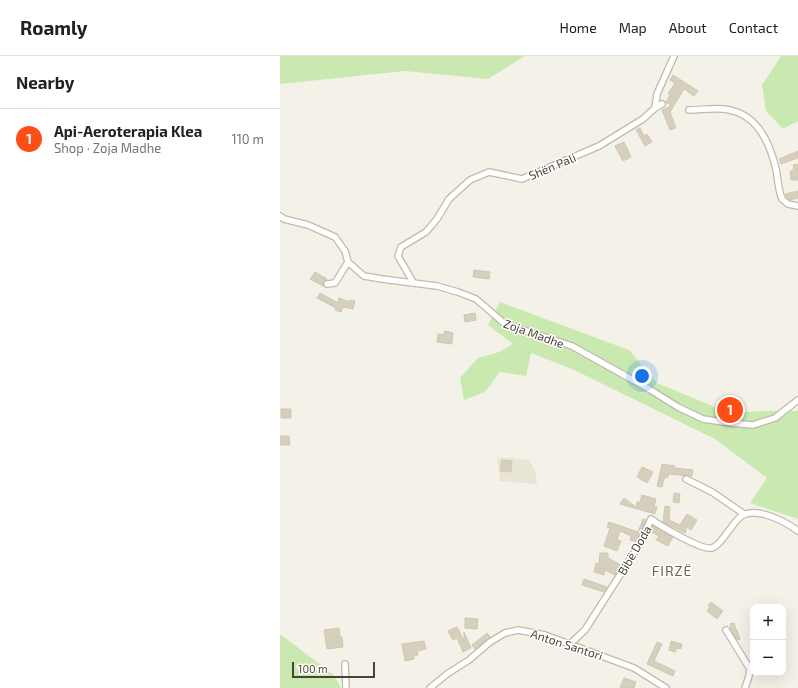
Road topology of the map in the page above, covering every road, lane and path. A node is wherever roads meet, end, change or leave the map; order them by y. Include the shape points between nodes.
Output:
1 (674, 56) edge
2 (662, 104) dead end
3 (655, 108) junction
4 (689, 110) dead end
5 (798, 206) edge
6 (280, 216) edge
7 (348, 262) junction
8 (413, 282) junction
9 (327, 284) dead end
10 (798, 400) edge
11 (686, 479) dead end
12 (744, 514) junction
13 (798, 531) edge
14 (726, 630) dead end
15 (570, 644) junction
16 (345, 664) dead end
17 (346, 688) edge
18 (430, 688) edge
19 (666, 688) edge
20 (745, 688) edge

1 - 3 street via 657,94
2 - 3 street, Shën Pali
3 - 8 street, Shën Pali via 643,119 599,146 522,179 489,172 470,180 449,199 426,232 401,247 398,256
4 - 5 street via 723,109 740,113 750,120 761,131 772,153 782,199 788,204
6 - 7 street, Zoja Madhe via 335,237 345,251
7 - 8 street, Zoja Madhe via 364,276
7 - 9 street via 335,283
8 - 10 street, Zoja Madhe via 458,292 476,299 505,324 572,346 703,419 753,425 775,418
11 - 12 street via 712,492
12 - 13 street via 759,513 785,522
12 - 15 street, Bibë Doda via 718,544 706,549 651,519 639,545 585,630
14 - 20 street via 750,670
15 - 18 street, Anton Santori via 527,631 505,633
15 - 19 street, Anton Santori via 634,668
16 - 17 street

